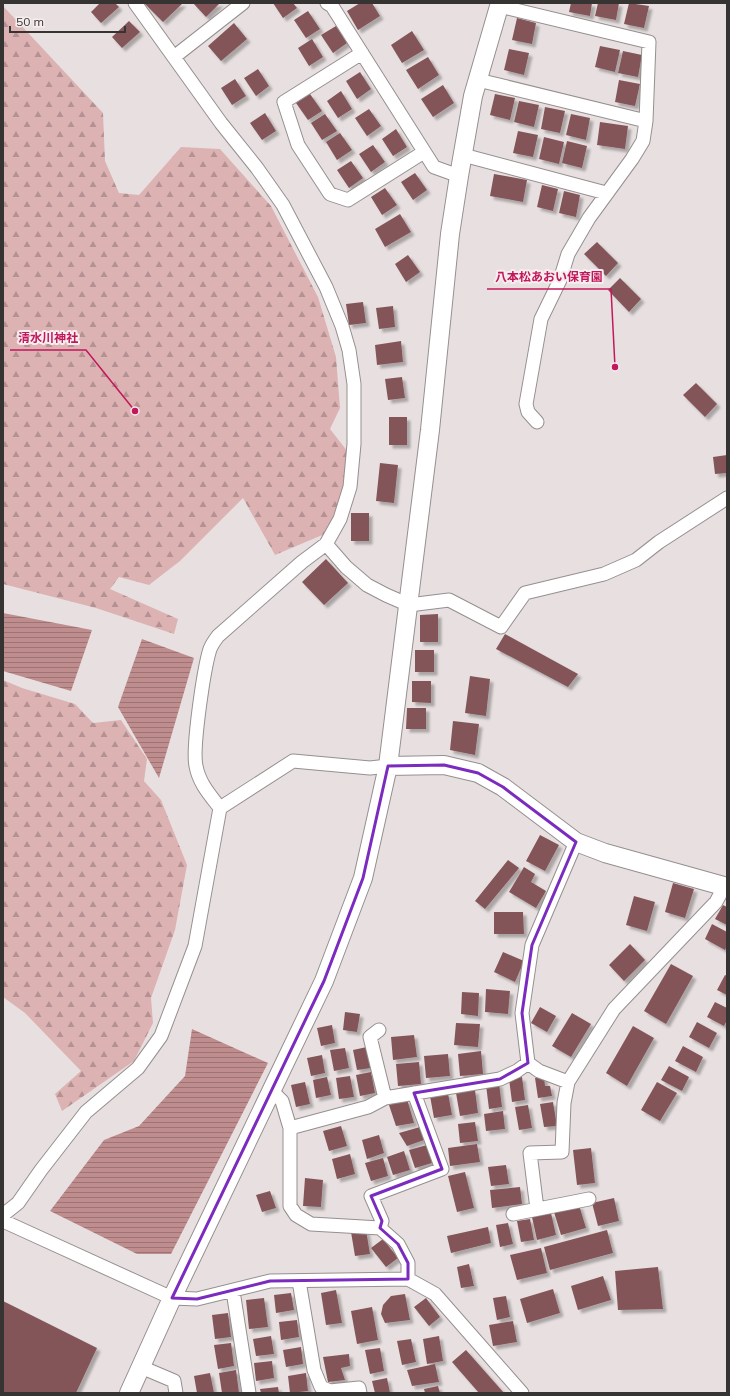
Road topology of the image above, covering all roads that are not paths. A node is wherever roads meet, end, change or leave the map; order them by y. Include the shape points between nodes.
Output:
1 (135, 3) edge
2 (243, 3) edge
3 (327, 3) edge
4 (499, 4) edge
5 (362, 53) junction
6 (174, 57) junction
7 (478, 80) junction
8 (646, 122) junction
9 (424, 152) junction
10 (463, 155) junction
11 (459, 176) junction
12 (606, 193) junction
13 (538, 422) dead end
14 (727, 498) edge
15 (326, 544) junction
16 (409, 605) junction
17 (388, 766) junction
18 (220, 808) junction
19 (576, 842) junction
20 (726, 887) edge
21 (379, 1030) dead end
22 (528, 1064) junction
23 (568, 1082) junction
24 (271, 1090) junction
25 (414, 1093) junction
26 (385, 1098) junction
27 (290, 1128) junction
28 (588, 1199) dead end
29 (537, 1209) junction
30 (513, 1214) dead end
31 (3, 1215) edge
32 (3, 1221) edge
33 (380, 1228) junction
34 (408, 1279) junction
35 (299, 1281) junction
36 (233, 1290) junction
37 (172, 1298) junction
38 (140, 1367) junction
39 (129, 1393) edge
40 (176, 1393) edge
41 (249, 1393) edge
42 (360, 1393) edge
43 (522, 1393) edge

1 - 6 street
2 - 6 street
3 - 5 street via 332,6
4 - 7 street
4 - 8 street via 649,42
5 - 9 street
5 - 9 street via 284,102 298,145 330,194 348,200
6 - 15 street via 220,123 283,205 315,265 342,326 354,384 354,444 350,487 340,519
7 - 8 street
7 - 10 street
8 - 12 street via 643,141
9 - 11 street via 434,167
10 - 11 street
10 - 12 street
11 - 16 street via 450,234
12 - 13 street via 568,254 560,280 541,319 526,404 528,412
14 - 16 street via 658,542 636,560 604,574 526,593 501,627 449,600
15 - 16 street via 367,586
15 - 18 street via 218,636 211,647 197,732 195,766 202,785
16 - 17 street
17 - 18 street via 370,768 294,761
17 - 19 street via 444,765 478,773 503,787
17 - 24 street via 363,878 324,981
18 - 31 street via 195,946 161,1036 138,1068 86,1112 18,1203
19 - 20 street via 605,853
19 - 22 street via 532,946 522,1013
20 - 23 street via 716,902 614,1009
21 - 26 street via 370,1037
22 - 23 street
22 - 25 street via 500,1079
23 - 29 street via 564,1103 562,1152 530,1154
24 - 27 street via 282,1100
24 - 37 street
25 - 26 street
25 - 33 street via 442,1170 371,1196 382,1221
26 - 27 street via 368,1107
27 - 33 street via 290,1206 296,1215 311,1224
28 - 29 street
29 - 30 street
32 - 37 street
33 - 34 street via 398,1244 408,1263
34 - 35 street
34 - 43 street via 435,1294
35 - 36 street via 270,1281
35 - 42 street via 314,1370 321,1387 330,1391 359,1388
36 - 37 street via 197,1299
36 - 41 street
37 - 38 street
38 - 39 street
38 - 40 street via 174,1382

